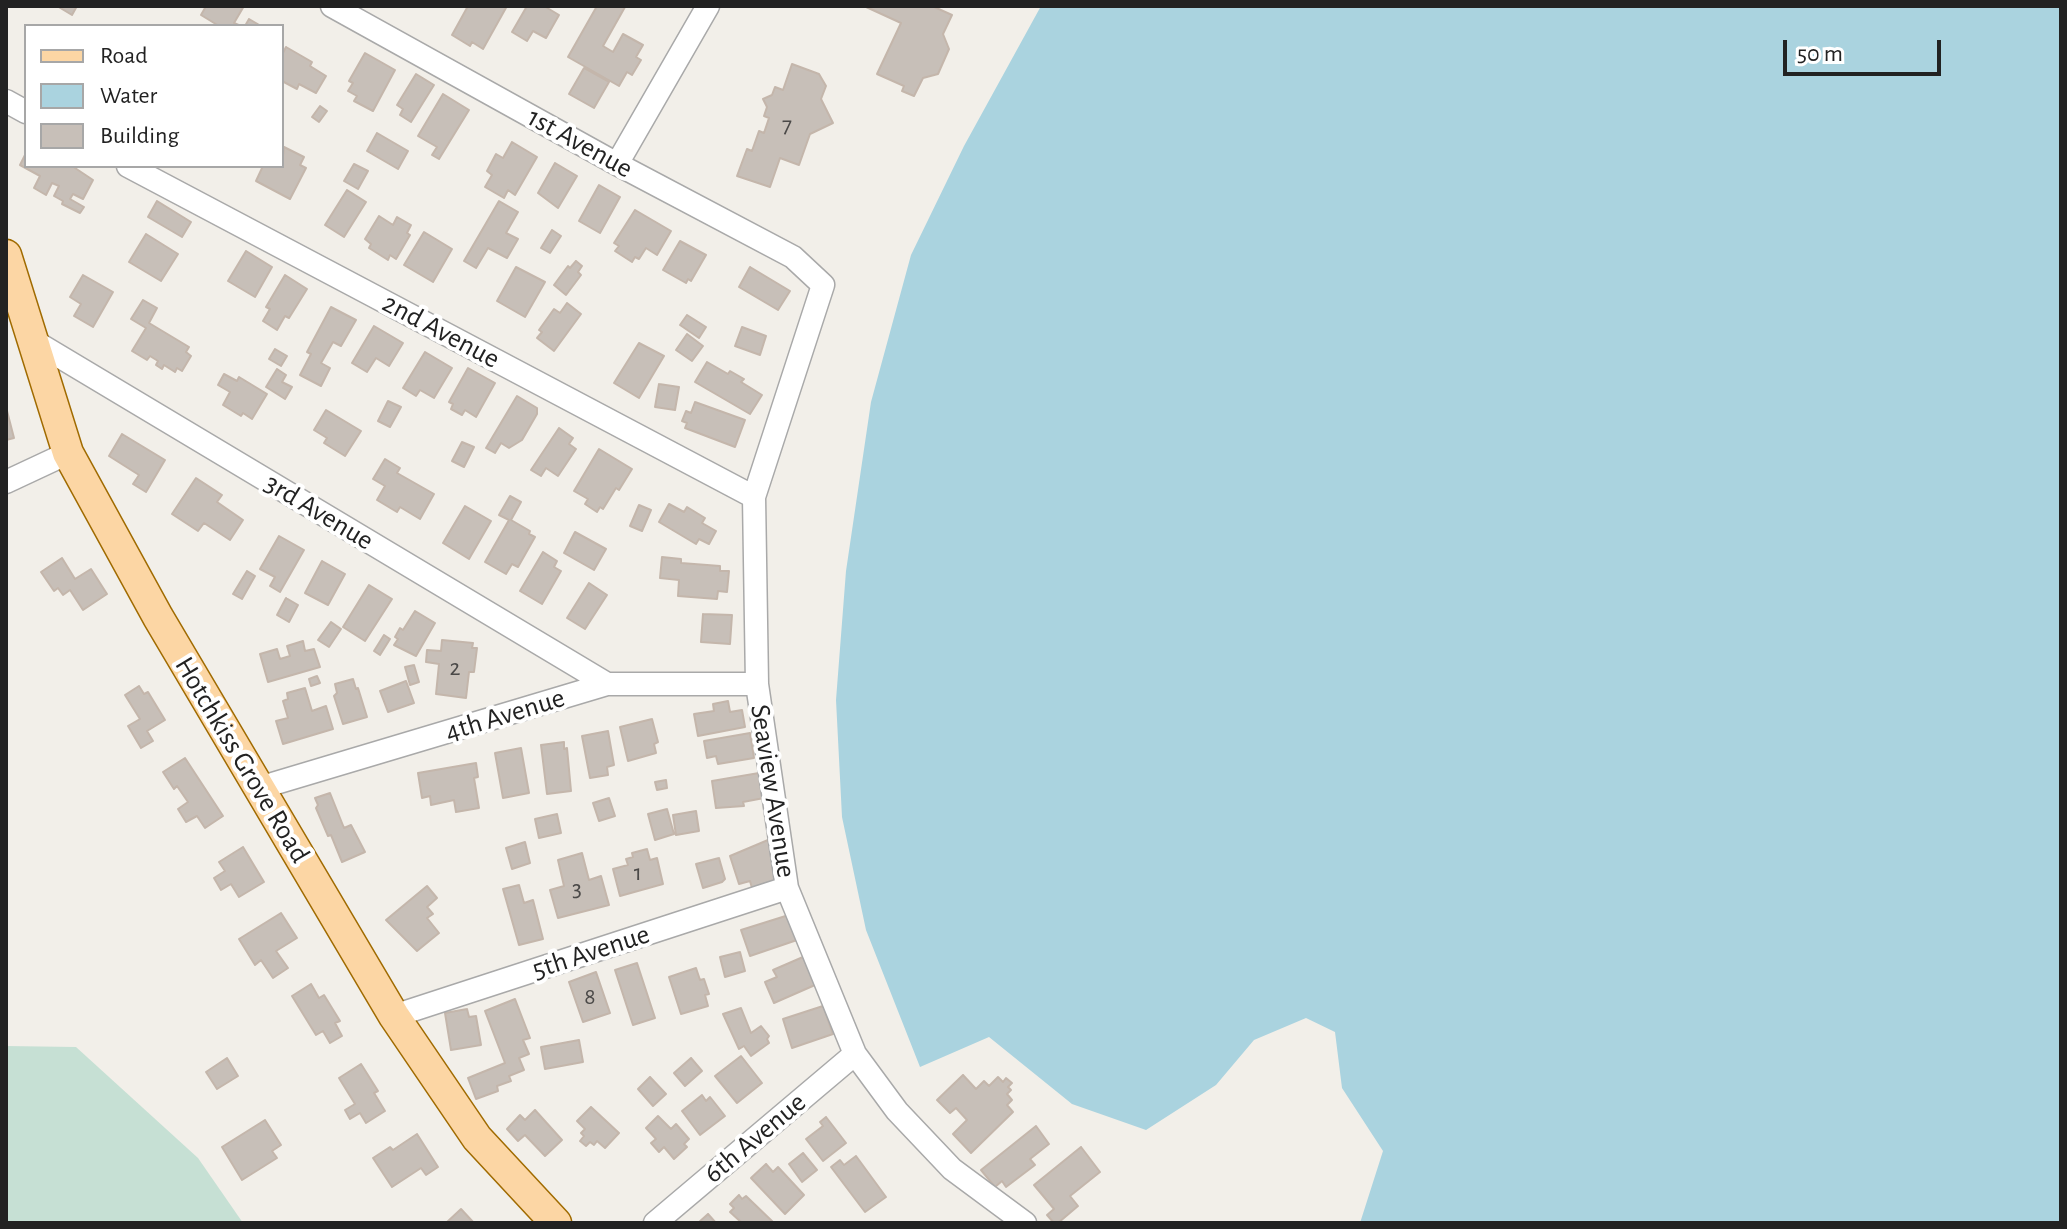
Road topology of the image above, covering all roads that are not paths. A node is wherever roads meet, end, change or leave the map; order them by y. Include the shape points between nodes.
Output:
1 (332, 6) edge
2 (708, 6) edge
3 (6, 101) edge
4 (24, 111) edge
5 (617, 164) junction
6 (132, 168) edge
7 (6, 255) edge
8 (823, 285) joint
9 (32, 340) junction
10 (68, 453) junction
11 (6, 482) edge
12 (754, 497) junction
13 (607, 684) junction
14 (757, 684) junction
15 (259, 788) junction
16 (787, 888) junction
17 (394, 1016) junction
18 (855, 1054) junction
19 (556, 1223) edge
20 (655, 1223) edge
21 (1025, 1223) edge

1 - 5 street, 1st Avenue
2 - 5 street
3 - 4 street
5 - 8 street, 1st Avenue via 793,257
6 - 12 street, 2nd Avenue
7 - 9 main road, Hotchkiss Grove Road
8 - 12 street, Seaview Avenue
9 - 10 main road, Hotchkiss Grove Road
9 - 13 street, 3rd Avenue
10 - 11 street
10 - 15 main road, Hotchkiss Grove Road
12 - 14 street, Seaview Avenue
13 - 14 street, 4th Avenue
13 - 15 street, 4th Avenue
14 - 16 street, Seaview Avenue
15 - 17 main road, Hotchkiss Grove Road
16 - 17 street, 5th Avenue
16 - 18 street, Seaview Avenue
17 - 19 main road, Hotchkiss Grove Road via 477,1138
18 - 20 street, 6th Avenue
18 - 21 street, Seaview Avenue via 897,1111 952,1169

